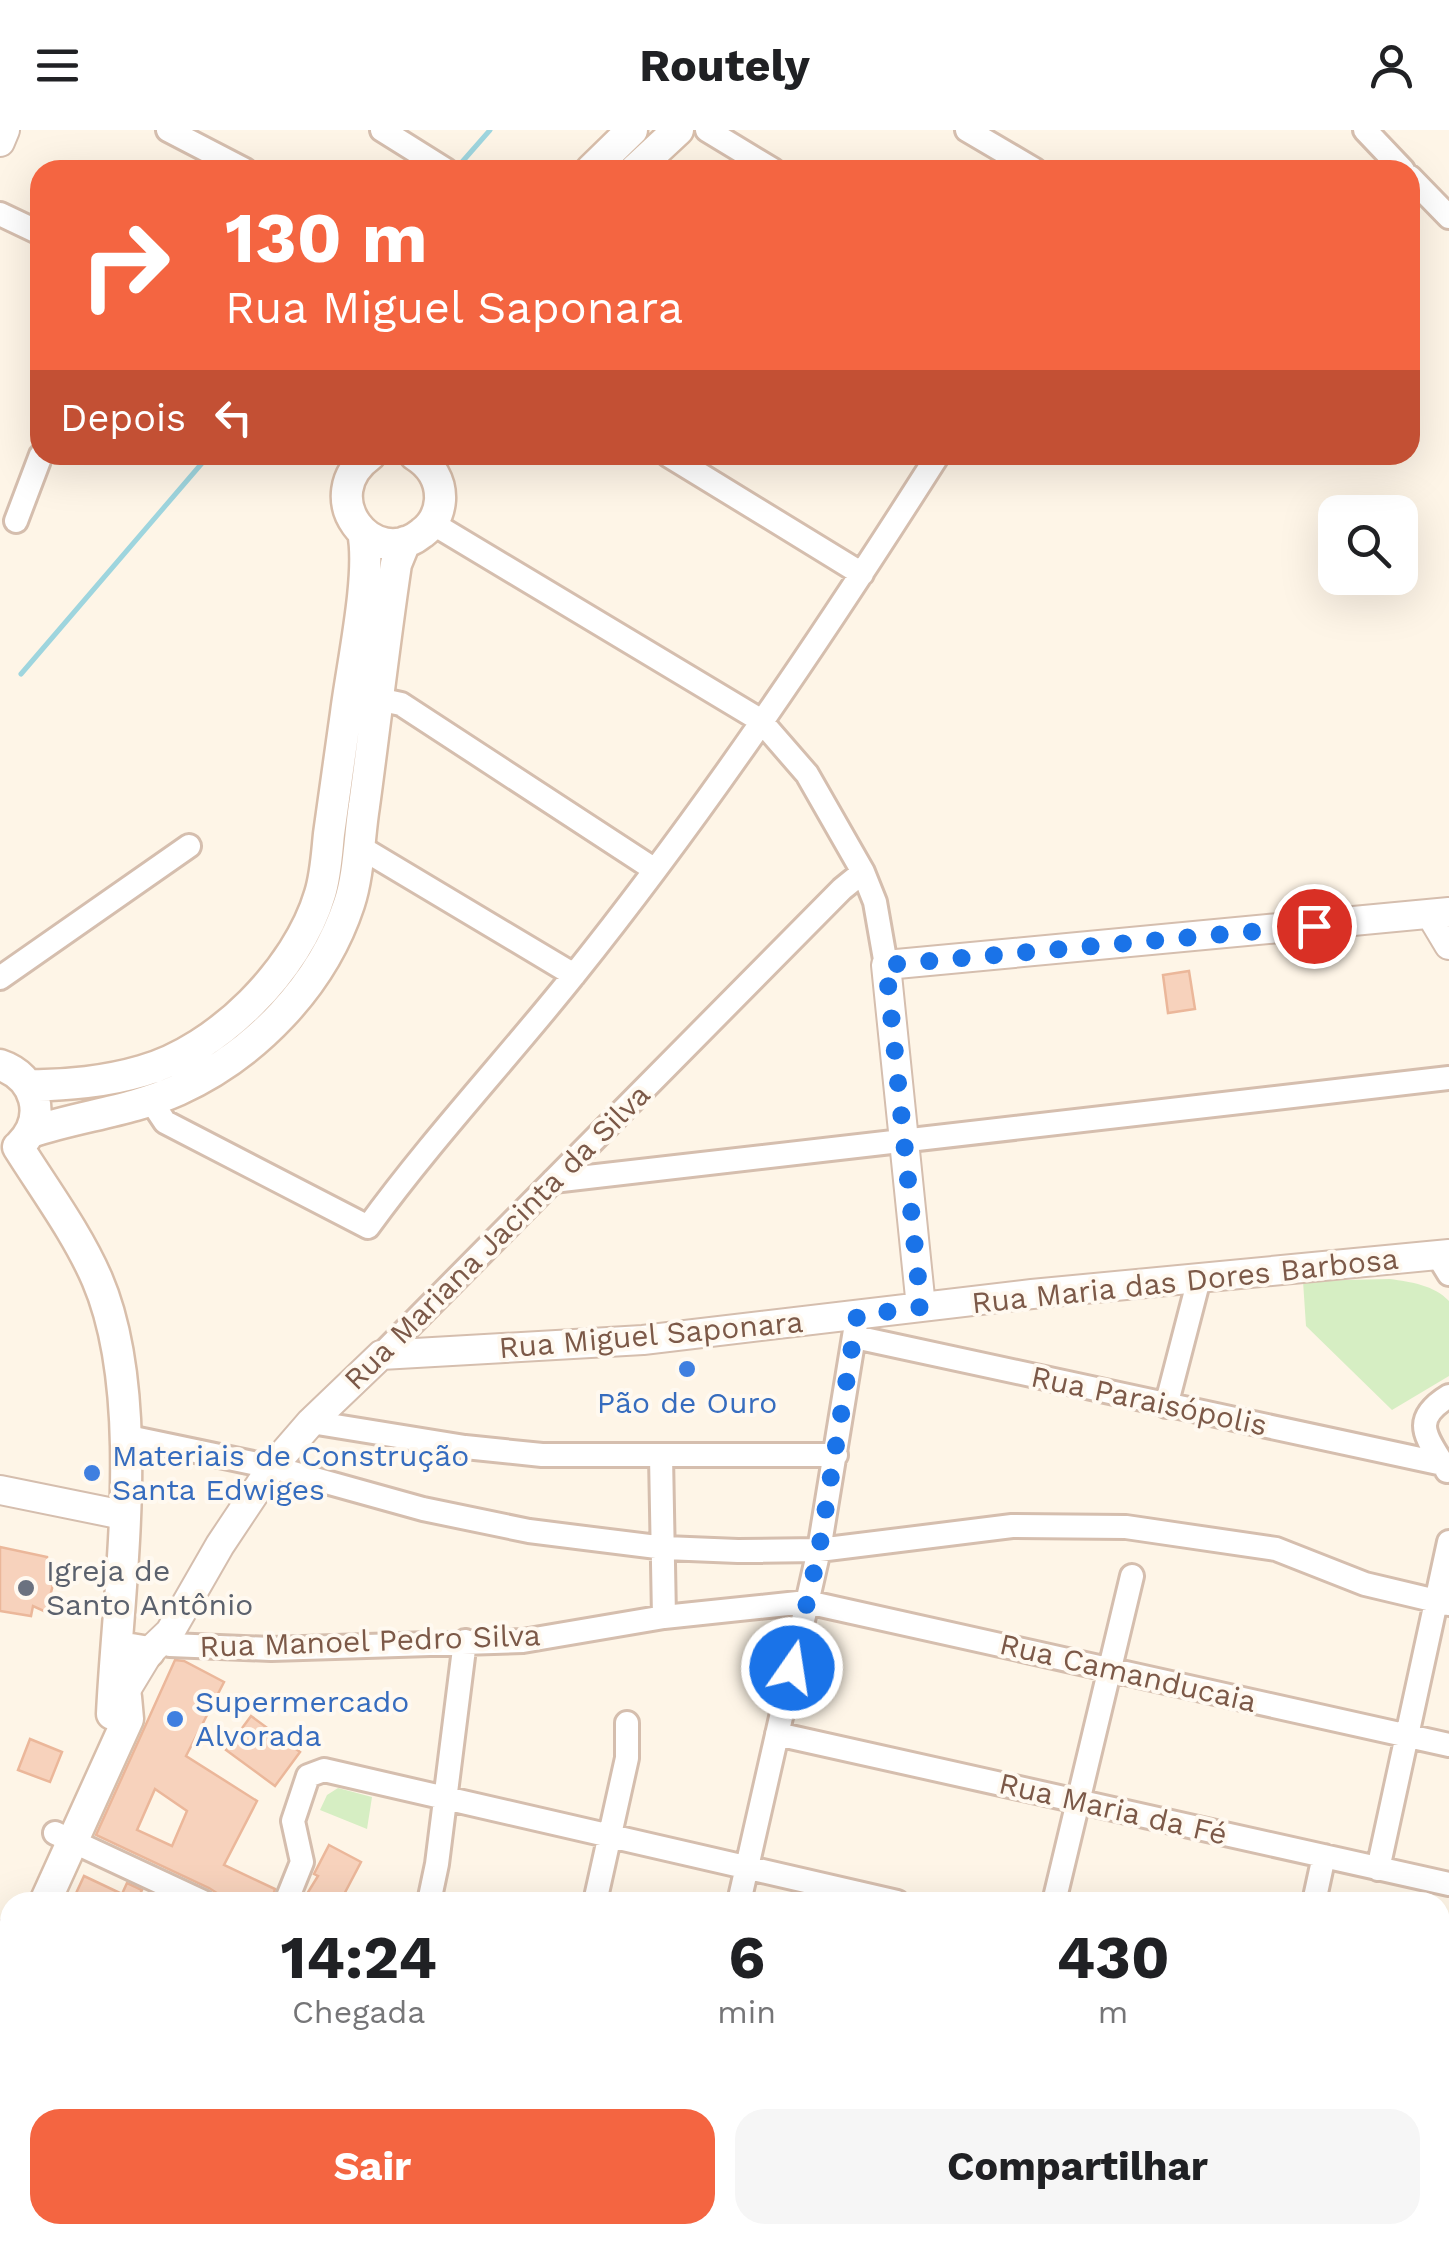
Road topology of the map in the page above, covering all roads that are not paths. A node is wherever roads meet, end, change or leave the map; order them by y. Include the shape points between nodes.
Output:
1 (6, 130) edge
2 (168, 130) edge
3 (382, 130) edge
4 (632, 130) edge
5 (678, 130) edge
6 (706, 130) edge
7 (967, 130) edge
8 (1364, 130) edge
9 (0, 142) edge
10 (225, 160) edge
11 (430, 160) edge
12 (601, 160) edge
13 (646, 160) edge
14 (756, 160) edge
15 (1018, 160) edge
16 (1393, 160) edge
17 (1420, 188) edge
18 (0, 214) edge
19 (1449, 218) edge
20 (30, 229) edge
21 (37, 465) edge
22 (359, 465) edge
23 (427, 465) edge
24 (684, 465) edge
25 (932, 465) edge
26 (16, 521) dead end
27 (432, 523) junction
28 (362, 532) junction
29 (405, 542) junction
30 (862, 574) junction
31 (378, 698) junction
32 (760, 720) junction
33 (190, 846) dead end
34 (343, 847) junction
35 (655, 870) junction
36 (863, 872) junction
37 (1440, 913) edge
38 (1449, 945) edge
39 (886, 965) junction
40 (574, 975) junction
41 (0, 978) edge
42 (0, 1065) edge
43 (1449, 1078) edge
44 (29, 1085) junction
45 (151, 1100) junction
46 (906, 1140) junction
47 (16, 1145) edge
48 (554, 1181) junction
49 (1445, 1262) edge
50 (1199, 1279) junction
51 (921, 1307) junction
52 (856, 1326) junction
53 (381, 1355) junction
54 (1449, 1396) edge
55 (1166, 1406) junction
56 (311, 1422) junction
57 (124, 1436) junction
58 (836, 1455) junction
59 (662, 1456) junction
60 (272, 1467) junction
61 (1446, 1469) edge
62 (0, 1490) edge
63 (123, 1515) junction
64 (1449, 1542) edge
65 (665, 1548) junction
66 (819, 1550) junction
67 (1132, 1576) dead end
68 (807, 1602) junction
69 (1442, 1602) edge
70 (664, 1617) junction
71 (147, 1639) junction
72 (465, 1641) junction
73 (1110, 1670) junction
74 (122, 1708) junction
75 (628, 1723) dead end
76 (777, 1734) junction
77 (1406, 1736) junction
78 (1449, 1745) edge
79 (445, 1800) junction
80 (1078, 1802) junction
81 (63, 1836) junction
82 (609, 1837) junction
83 (1324, 1856) junction
84 (746, 1868) junction
85 (1378, 1868) junction
86 (1449, 1884) edge
87 (30, 1892) edge
88 (48, 1892) edge
89 (182, 1892) edge
90 (290, 1892) edge
91 (431, 1892) edge
92 (596, 1892) edge
93 (741, 1892) edge
94 (853, 1892) edge
95 (1056, 1892) edge
96 (1316, 1892) edge

1 - 9 street
2 - 10 street
3 - 11 street
4 - 12 main road
5 - 13 main road
6 - 14 street
7 - 15 street
8 - 16 street
17 - 19 street
18 - 20 street
21 - 26 street
22 - 28 main road via 346,492
23 - 27 main road via 440,490
24 - 30 street
25 - 30 street
27 - 29 main road
27 - 32 street
28 - 29 main road
28 - 34 main road
29 - 31 main road via 396,564
30 - 32 street
31 - 34 main road
31 - 35 street via 400,704
32 - 35 street
32 - 36 street via 807,774
33 - 41 street
34 - 40 street via 370,853
34 - 44 main road via 298,942 228,1023 142,1072
34 - 45 main road via 351,900 308,983 226,1063
35 - 40 street
36 - 39 street
36 - 48 street, Rua Mariana Jacinta da Silva
37 - 38 street
37 - 39 street
39 - 46 street
40 - 45 street via 368,1227 165,1122
42 - 44 main road
43 - 46 street
44 - 47 main road via 36,1113
45 - 47 main road
46 - 48 street
46 - 51 street
47 - 57 main road via 98,1280 117,1345
48 - 53 street, Rua Mariana Jacinta da Silva
49 - 50 street, Rua Maria das Dores Barbosa
50 - 51 street, Rua Maria das Dores Barbosa
50 - 55 street
51 - 52 street, Rua Miguel Saponara
52 - 53 street, Rua Miguel Saponara
52 - 55 street, Rua Paraisópolis
52 - 58 street
53 - 56 street, Rua Mariana Jacinta da Silva
54 - 61 street via 1431,1408 1423,1426
55 - 61 street, Rua Paraisópolis
56 - 59 street via 542,1456
56 - 60 street, Rua Mariana Jacinta da Silva
57 - 60 street
57 - 63 main road
58 - 59 street
58 - 66 street
59 - 65 street
60 - 65 street via 480,1522
60 - 71 street, Rua Mariana Jacinta da Silva
62 - 63 street
63 - 71 main road
64 - 69 street
65 - 66 street
65 - 70 street
66 - 68 street
66 - 69 street via 1012,1526 1126,1527 1276,1549 1365,1584
67 - 73 street
68 - 70 street, Rua Manoel Pedro Silva
68 - 73 street, Rua Camanducaia
68 - 76 street
69 - 77 street
70 - 72 street, Rua Manoel Pedro Silva via 523,1641
71 - 72 street, Rua Manoel Pedro Silva via 270,1650
71 - 74 main road
71 - 74 street, Rua Mariana Jacinta da Silva
72 - 79 street
73 - 77 street, Rua Camanducaia
73 - 80 street
74 - 81 main road
75 - 82 street via 628,1758
76 - 80 street, Rua Maria da Fé
76 - 84 street
77 - 78 street, Rua Camanducaia
77 - 85 street
79 - 82 street
79 - 90 street via 324,1770 308,1776 293,1821 302,1862
79 - 91 street
80 - 83 street, Rua Maria da Fé
80 - 95 street
81 - 87 main road
81 - 88 main road
81 - 89 street
82 - 84 street
82 - 92 street
83 - 85 street, Rua Maria da Fé
83 - 96 street
84 - 93 street
84 - 94 street
85 - 86 street, Rua Maria da Fé

